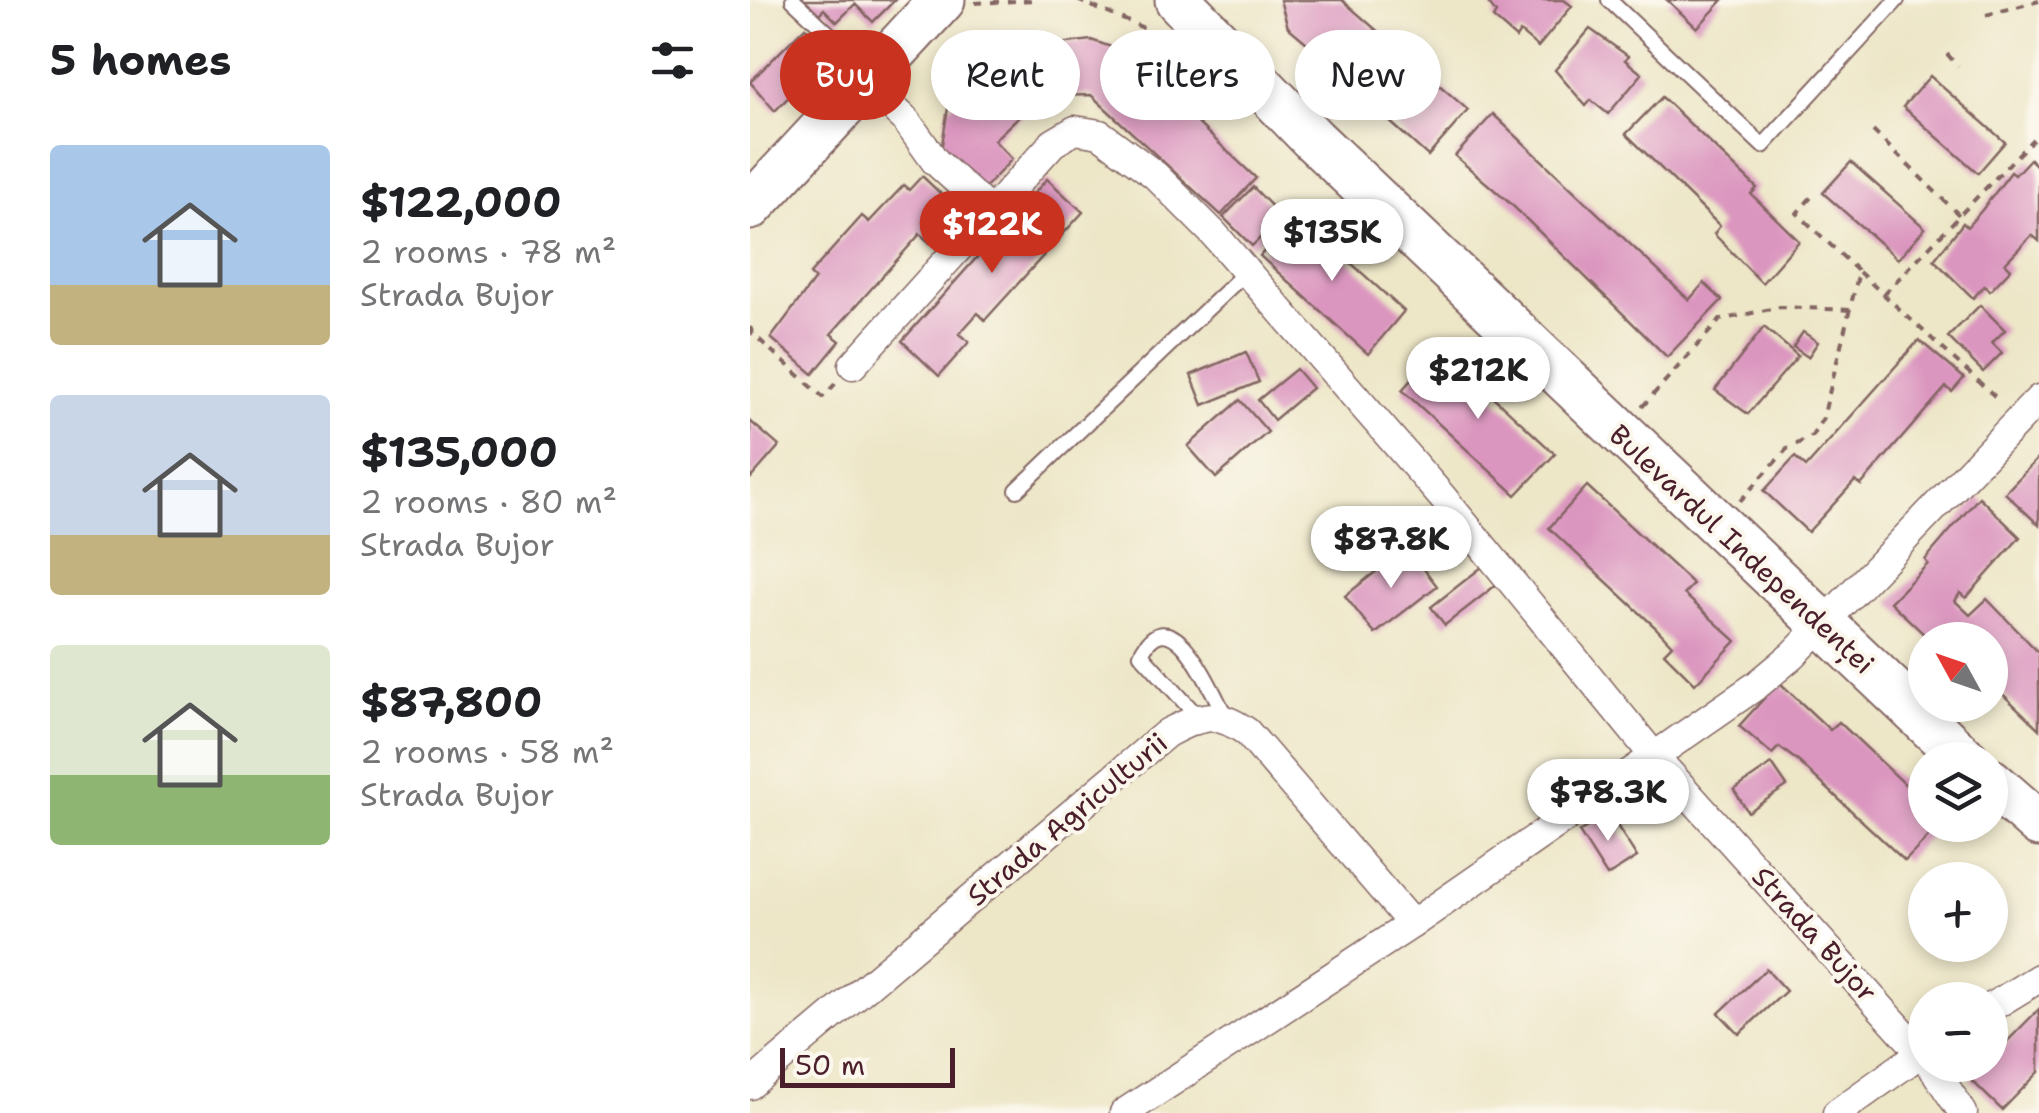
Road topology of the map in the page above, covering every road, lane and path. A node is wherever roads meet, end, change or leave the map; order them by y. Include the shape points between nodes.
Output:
1 (793, 0) edge
2 (1035, 0) edge
3 (1178, 0) edge
4 (1608, 0) edge
5 (1897, 0) edge
6 (2039, 2) edge
7 (939, 8) edge
8 (1986, 15) dead end
9 (822, 30) edge
10 (911, 35) edge
11 (1946, 54) dead end
12 (1958, 66) dead end
13 (828, 120) edge
14 (906, 120) edge
15 (1873, 131) dead end
16 (2032, 140) dead end
17 (1815, 193) dead end
18 (750, 207) edge
19 (991, 212) junction
20 (1959, 215) junction
21 (1248, 270) junction
22 (1860, 272) junction
23 (1884, 294) junction
24 (1851, 310) junction
25 (750, 326) edge
26 (853, 365) joint
27 (2030, 409) edge
28 (1619, 433) junction
29 (1017, 490) dead end
30 (1717, 526) junction
31 (1822, 626) junction
32 (1212, 717) junction
33 (1947, 742) edge
34 (1654, 756) junction
35 (2008, 797) edge
36 (2039, 824) edge
37 (1412, 924) junction
38 (2039, 978) edge
39 (2008, 997) edge
40 (1908, 1036) edge
41 (1908, 1067) edge
42 (1943, 1082) edge
43 (750, 1085) edge
44 (1124, 1113) edge
45 (1836, 1113) edge
46 (1963, 1113) edge

1 - 9 lane
2 - 7 path
3 - 28 main road, Bulevardul Independenței via 1300,127
4 - 5 lane via 1763,146
6 - 8 path
7 - 10 main road
11 - 12 path
13 - 18 main road
14 - 19 street via 934,161
15 - 20 path
16 - 20 path
17 - 22 path via 1797,213
19 - 21 street, Strada Bujor via 1052,144 1075,130 1100,134 1155,175
19 - 26 street, Strada Bujor
20 - 23 path
21 - 29 lane
21 - 34 street, Strada Bujor
22 - 23 path
22 - 24 path
23 - 27 path
24 - 28 path via 1780,308 1720,320
24 - 30 path via 1818,427 1787,449
25 - 26 path via 823,396
27 - 31 street
28 - 30 main road, Bulevardul Independenței
30 - 31 main road, Bulevardul Independenței
31 - 33 main road, Bulevardul Independenței
31 - 34 street via 1757,685
32 - 32 lane via 1190,650 1175,637 1148,642 1142,654 1150,668
32 - 37 street via 1247,732
32 - 43 street, Strada Agriculturii via 1167,733
34 - 37 street
34 - 40 street, Strada Bujor
35 - 36 main road
37 - 44 street
38 - 39 street
41 - 45 street
42 - 46 street, Strada Bujor

